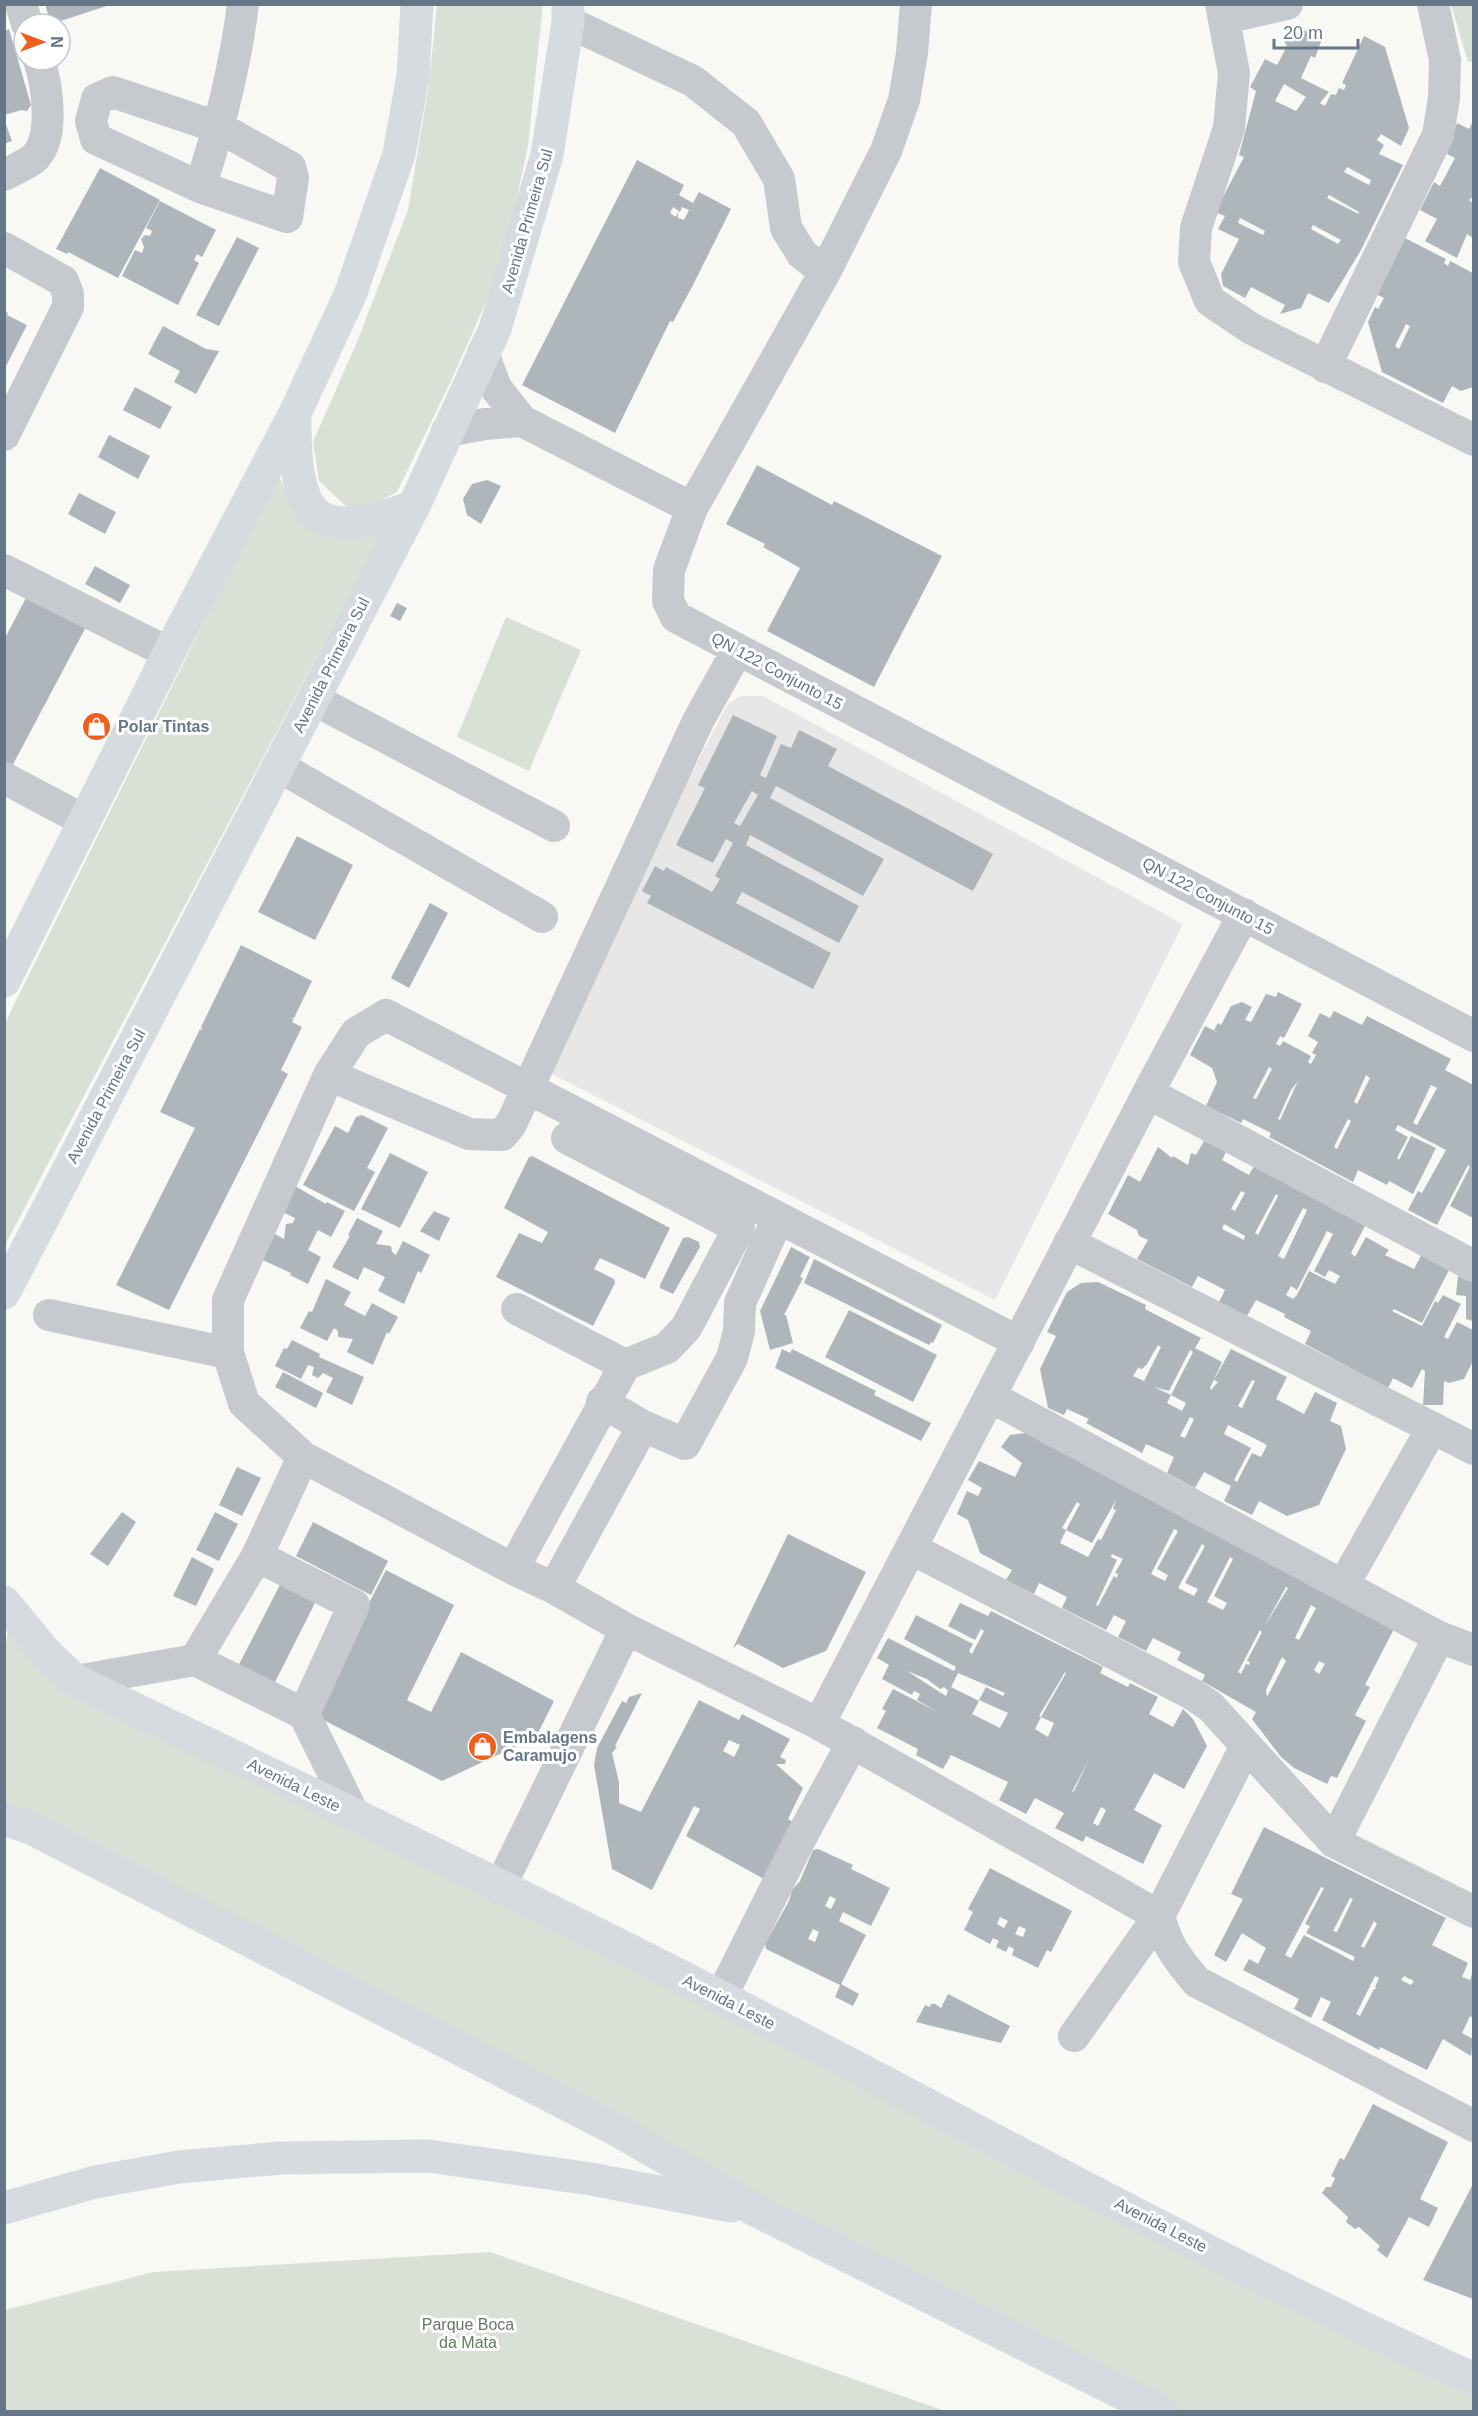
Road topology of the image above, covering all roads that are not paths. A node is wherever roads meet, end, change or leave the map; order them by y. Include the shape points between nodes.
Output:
1 (243, 4) edge
2 (417, 4) edge
3 (916, 4) edge
4 (1287, 4) edge
5 (1433, 4) edge
6 (1223, 11) edge
7 (568, 13) edge
8 (43, 72) edge
9 (220, 128) junction
10 (4, 175) edge
11 (200, 187) junction
12 (4, 248) edge
13 (825, 272) junction
14 (483, 354) junction
15 (1325, 367) junction
16 (295, 413) junction
17 (522, 422) junction
18 (447, 431) junction
19 (4, 435) edge
20 (1473, 440) edge
21 (414, 506) junction
22 (692, 508) junction
23 (4, 570) edge
24 (737, 651) junction
25 (168, 653) junction
26 (313, 699) junction
27 (278, 766) junction
28 (4, 778) edge
29 (85, 821) junction
30 (554, 826) dead end
31 (1244, 914) junction
32 (542, 916) dead end
33 (4, 981) edge
34 (1473, 1036) edge
35 (329, 1075) junction
36 (528, 1088) junction
37 (1148, 1093) junction
38 (567, 1138) dead end
39 (778, 1218) junction
40 (1069, 1243) junction
41 (1473, 1266) edge
42 (4, 1293) edge
43 (517, 1308) dead end
44 (50, 1315) dead end
45 (1019, 1342) junction
46 (228, 1353) junction
47 (625, 1365) junction
48 (991, 1397) junction
49 (602, 1402) junction
50 (643, 1426) junction
51 (1431, 1430) junction
52 (1470, 1437) edge
53 (303, 1457) junction
54 (912, 1549) junction
55 (257, 1556) junction
56 (513, 1569) junction
57 (1344, 1584) junction
58 (554, 1588) junction
59 (4, 1602) edge
60 (626, 1629) junction
61 (1439, 1637) junction
62 (1473, 1650) edge
63 (195, 1660) junction
64 (76, 1681) junction
65 (304, 1714) junction
66 (819, 1724) junction
67 (854, 1742) junction
68 (1246, 1746) junction
69 (353, 1814) junction
70 (4, 1819) edge
71 (1334, 1842) junction
72 (500, 1887) junction
73 (1473, 1912) edge
74 (1159, 1916) junction
75 (721, 1997) junction
76 (1074, 2036) dead end
77 (1473, 2126) edge
78 (4, 2208) edge
79 (755, 2210) junction
80 (1473, 2379) edge
81 (1160, 2412) edge

1 - 9 street
2 - 16 main road via 413,76 399,154 350,296
3 - 13 street, QN 122 Conjunto 15 via 904,100 886,151
4 - 6 street
5 - 15 street via 1445,60 1438,135
6 - 15 street via 1234,73 1229,128 1196,228 1194,262 1210,301 1252,329
7 - 13 street via 693,81 746,123 779,179 786,228 802,254
7 - 14 main road, Avenida Primeira Sul via 548,155 495,329
8 - 10 street via 47,113 43,143 35,158
9 - 11 street
9 - 11 street via 290,167 293,177 287,217
9 - 11 street via 113,92 97,99 91,121 96,139
12 - 19 street via 63,282 68,294 68,307
13 - 22 street, QN 122 Conjunto 15
14 - 17 street via 496,388
14 - 18 main road, Avenida Primeira Sul
15 - 20 street
16 - 21 main road via 294,463 300,490 317,515 348,524 369,522
16 - 25 main road
17 - 18 street
17 - 22 street
18 - 21 main road, Avenida Primeira Sul
21 - 26 main road, Avenida Primeira Sul
22 - 24 street, QN 122 Conjunto 15 via 669,570 668,601 676,617
23 - 25 street
24 - 31 street, QN 122 Conjunto 15
24 - 36 street via 698,721
25 - 29 main road
26 - 27 main road, Avenida Primeira Sul
26 - 30 street
27 - 32 street
27 - 42 main road, Avenida Primeira Sul
28 - 29 street
29 - 33 main road
31 - 34 street, QN 122 Conjunto 15
31 - 37 street
35 - 36 street via 469,1134 492,1137 502,1135 511,1124
35 - 36 street via 356,1033 386,1015
35 - 46 street via 228,1300
36 - 39 street
37 - 40 street
37 - 41 street
38 - 47 street via 739,1228 686,1328 667,1348
39 - 45 street
39 - 50 street via 740,1303 739,1331 732,1358 685,1444
40 - 45 street
40 - 51 street
43 - 47 street
44 - 46 street
45 - 48 street
46 - 53 street via 244,1402
47 - 49 street
48 - 54 street
48 - 57 street
49 - 50 street
49 - 56 street
50 - 58 street
51 - 52 street
51 - 57 street
53 - 55 street
53 - 56 street
54 - 66 street
54 - 68 street via 1192,1694 1210,1707
55 - 63 street
55 - 65 street via 354,1605
56 - 58 street
57 - 61 street
58 - 60 street
59 - 64 main road, Avenida Leste via 47,1654
60 - 66 street
60 - 72 street
61 - 62 street
61 - 71 street
63 - 64 street
63 - 65 street
64 - 69 main road, Avenida Leste
65 - 69 street
66 - 67 street
67 - 74 street
67 - 75 street
68 - 71 street
68 - 74 street
69 - 72 main road, Avenida Leste
70 - 79 main road via 44,1834 615,2129
71 - 73 street
72 - 75 main road, Avenida Leste
74 - 76 street
74 - 77 street via 1173,1956 1197,1982
75 - 80 main road, Avenida Leste via 1347,2322
78 - 79 main road via 95,2182 179,2167 281,2158 428,2156 591,2179
79 - 81 main road

